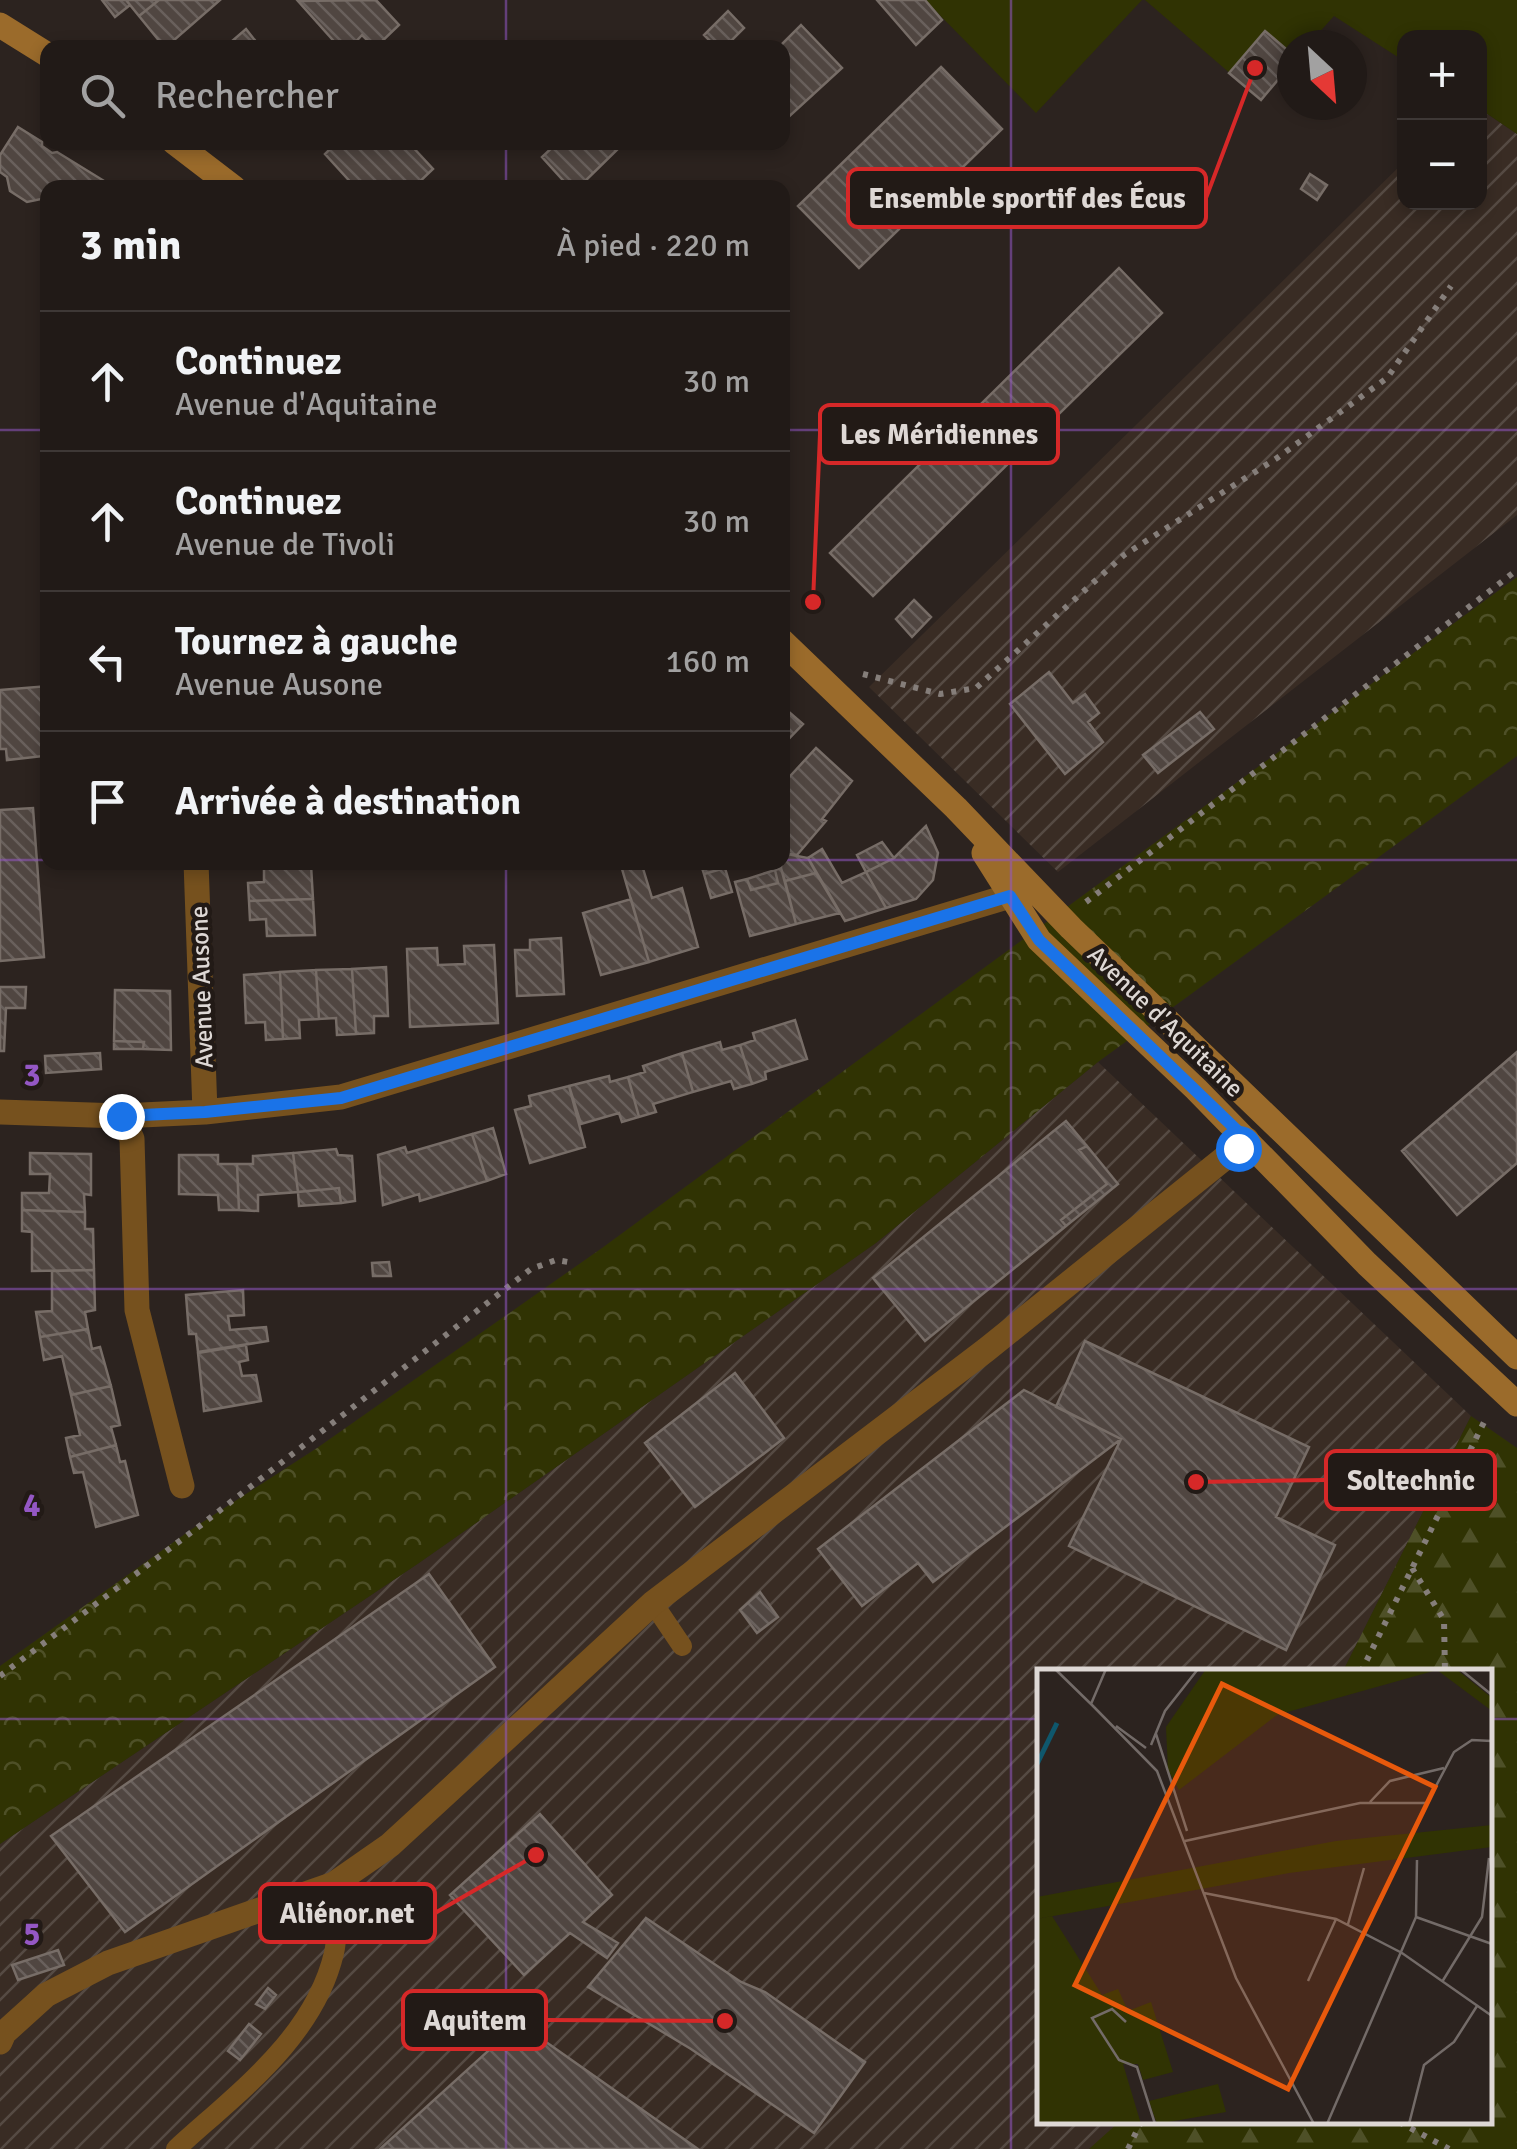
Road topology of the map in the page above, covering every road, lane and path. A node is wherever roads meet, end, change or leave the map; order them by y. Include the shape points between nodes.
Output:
1 (0, 26) edge
2 (40, 51) edge
3 (184, 150) edge
4 (224, 180) edge
5 (1451, 286) dead end
6 (1517, 570) edge
7 (790, 648) edge
8 (812, 669) junction
9 (196, 870) edge
10 (1022, 893) junction
11 (1080, 908) dead end
12 (0, 1112) edge
13 (205, 1112) junction
14 (121, 1116) junction
15 (1247, 1140) junction
16 (1290, 1140) junction
17 (574, 1263) dead end
18 (1517, 1357) edge
19 (1510, 1398) edge
20 (182, 1486) dead end
21 (1412, 1568) junction
22 (653, 1604) junction
23 (682, 1646) dead end
24 (1363, 1669) edge
25 (1445, 1669) edge
26 (0, 1676) edge
27 (334, 1884) junction
28 (0, 2042) edge
29 (1140, 2124) edge
30 (1403, 2124) edge
31 (176, 2149) edge
32 (1128, 2149) edge
33 (1449, 2149) edge

1 - 2 street
3 - 4 street
5 - 8 path via 1387,378 1124,555 976,688 940,694 880,676
6 - 11 path
7 - 8 street
8 - 10 street via 956,808
9 - 13 street, Avenue Ausone
10 - 13 street via 341,1098
10 - 15 street, Avenue d'Aquitaine via 1039,940
10 - 16 street, Avenue d'Aquitaine
12 - 14 street
13 - 14 street
14 - 20 street via 132,1139 136,1310
15 - 16 street
15 - 19 street, Avenue d'Aquitaine
15 - 22 street
16 - 18 street, Avenue d'Aquitaine
17 - 26 path via 556,1260 532,1269
19 - 21 path via 1483,1424
21 - 24 path
21 - 25 path via 1444,1620
22 - 23 lane
22 - 27 street via 390,1845
27 - 28 street via 108,1963 46,1996
27 - 31 lane via 335,1950 320,1998 276,2058
29 - 32 path
30 - 33 path

